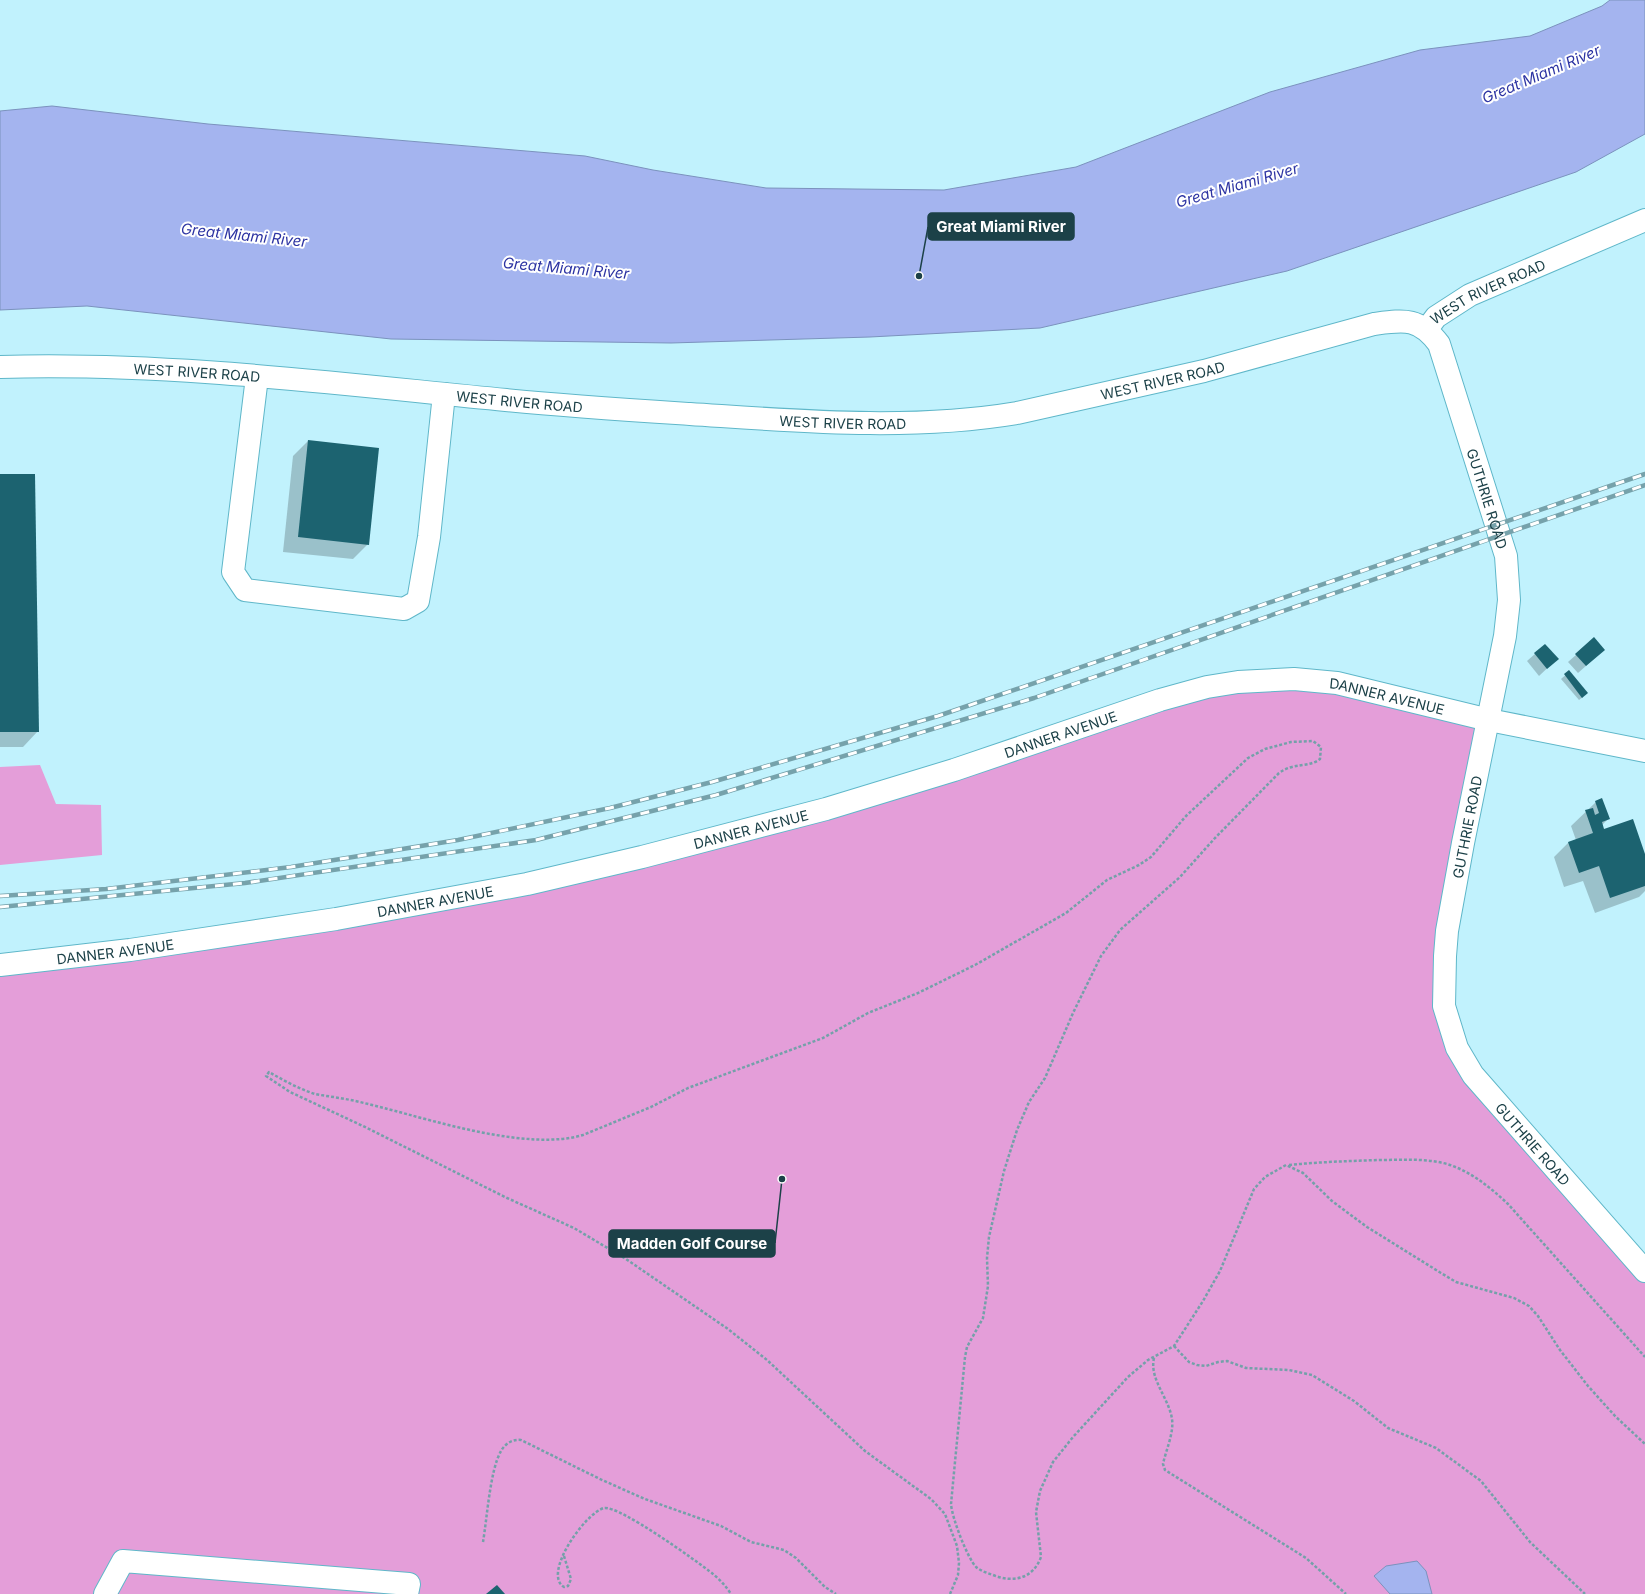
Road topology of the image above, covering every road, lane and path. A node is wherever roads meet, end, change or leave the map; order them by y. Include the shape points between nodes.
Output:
1 (1645, 220) edge
2 (1427, 329) junction
3 (0, 367) edge
4 (257, 377) junction
5 (444, 394) junction
6 (1489, 720) junction
7 (1645, 751) edge
8 (0, 965) edge
9 (1286, 1166) junction
10 (1645, 1270) edge
11 (1174, 1346) junction
12 (1154, 1357) junction
13 (1645, 1357) edge
14 (1645, 1444) edge
15 (483, 1542) dead end
16 (564, 1556) junction
17 (105, 1594) edge
18 (407, 1594) edge
19 (731, 1594) edge
20 (836, 1594) edge
21 (950, 1594) edge
22 (1346, 1594) edge
23 (1585, 1594) edge

1 - 2 street, WEST RIVER ROAD via 1470,296 1436,317
2 - 5 street, WEST RIVER ROAD via 1402,320 1374,324 1148,384 1017,413 950,422 870,423 769,419
2 - 6 street, GUTHRIE ROAD via 1438,344 1506,560 1509,600
3 - 4 street, WEST RIVER ROAD via 124,369
4 - 5 street, WEST RIVER ROAD
4 - 5 street via 233,572 245,590 404,609 418,601 429,537
6 - 7 street, DANNER AVENUE
6 - 8 street, DANNER AVENUE via 1337,683 1311,680 1256,680 1207,687 1160,700 954,770 841,804 642,857 527,884 336,919 130,950
6 - 10 street, GUTHRIE ROAD via 1462,843 1447,931 1444,1006 1451,1033 1464,1062 1482,1088
9 - 11 path via 1265,1177 1254,1189 1220,1271
9 - 13 path via 1328,1161 1418,1160 1442,1163 1463,1171 1493,1190 1508,1204
9 - 14 path via 1303,1173 1332,1201 1367,1227 1456,1282 1514,1298 1529,1306 1588,1386
11 - 12 path
11 - 23 path via 1189,1362 1197,1366 1227,1361 1246,1368 1289,1370 1312,1375 1354,1401 1388,1428 1436,1448 1481,1481 1530,1542
12 - 21 path via 1128,1377 1053,1462 1040,1491 1036,1512 1040,1557 1035,1569 1026,1576 1013,1579 997,1577 978,1568 957,1528 952,1511 952,1497 967,1347 983,1318 988,1286 989,1237 1004,1171 1017,1130 1029,1102 1045,1078 1089,980 1113,937 1180,877 1279,773 1291,766 1312,763 1320,759 1321,747 1313,741 1279,744 1241,762 1186,816 1151,857 1107,880 1066,913 975,965 868,1014 823,1038 688,1088 624,1119 574,1138 538,1139 504,1136 429,1121 346,1099 316,1094 268,1072 266,1076 290,1092 594,1239 743,1340 860,1446 931,1499 945,1514 959,1563 958,1575
12 - 22 path via 1153,1368 1170,1408 1172,1422 1163,1464 1165,1470 1306,1558
15 - 20 path via 495,1464 505,1445 521,1440 645,1499 721,1526 751,1542 784,1550
16 - 16 path via 558,1574 561,1586 564,1587 568,1586 571,1579
16 - 19 path via 568,1543 579,1529 600,1510 609,1508 630,1518 712,1573
17 - 18 street via 123,1560 409,1584

